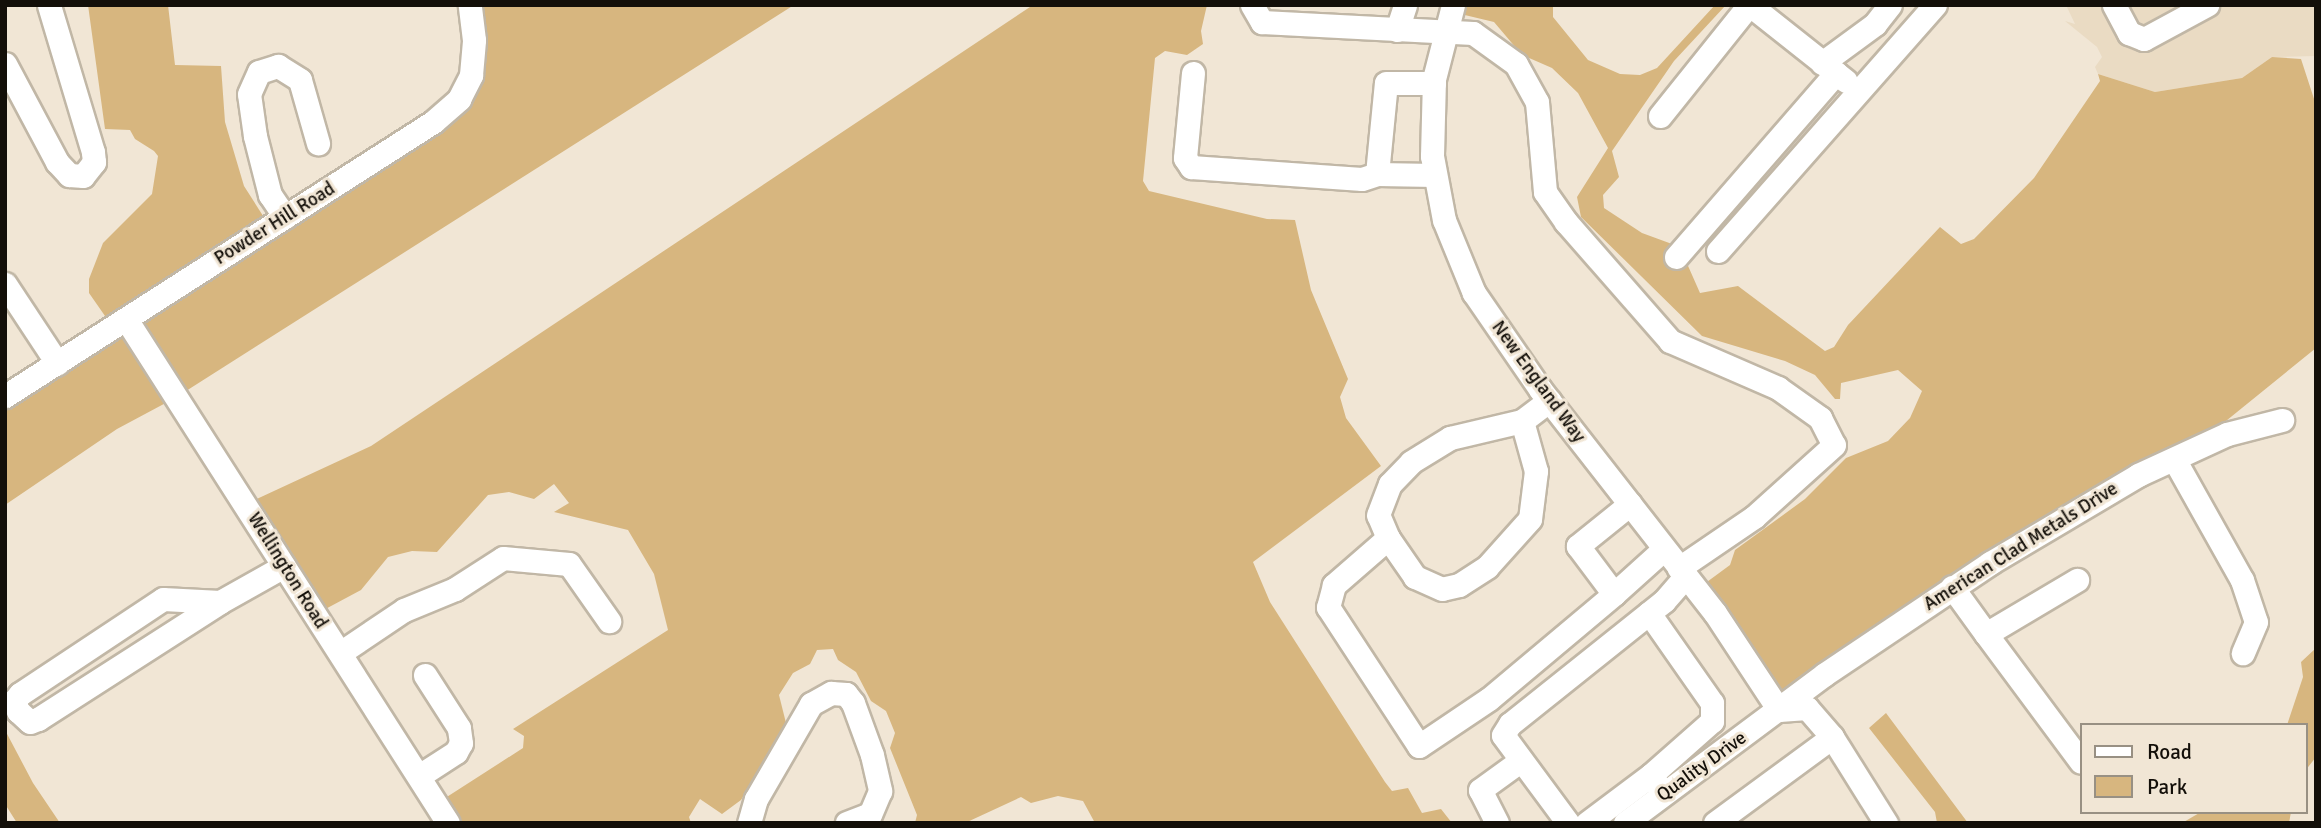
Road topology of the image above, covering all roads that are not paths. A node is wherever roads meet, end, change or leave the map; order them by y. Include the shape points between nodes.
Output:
1 (49, 5) edge
2 (470, 5) edge
3 (1405, 5) edge
4 (1453, 5) edge
5 (1750, 5) edge
6 (1890, 5) edge
7 (1935, 5) edge
8 (2114, 5) edge
9 (2207, 5) edge
10 (1257, 14) edge
11 (1397, 30) junction
12 (1444, 32) junction
13 (5, 64) edge
14 (1829, 68) junction
15 (1193, 73) dead end
16 (1434, 83) junction
17 (1859, 91) junction
18 (1660, 116) dead end
19 (318, 143) dead end
20 (1377, 174) junction
21 (1435, 175) junction
22 (285, 216) junction
23 (1717, 251) dead end
24 (1676, 257) dead end
25 (5, 284) edge
26 (127, 319) junction
27 (57, 363) junction
28 (5, 396) edge
29 (1549, 401) junction
30 (2283, 420) dead end
31 (1522, 421) junction
32 (2174, 459) junction
33 (1630, 504) junction
34 (1388, 538) junction
35 (1664, 549) junction
36 (284, 566) junction
37 (1682, 572) junction
38 (2077, 580) dead end
39 (1952, 587) junction
40 (1614, 594) junction
41 (220, 602) junction
42 (1649, 613) junction
43 (610, 621) dead end
44 (1986, 634) junction
45 (340, 653) junction
46 (2244, 653) dead end
47 (425, 675) dead end
48 (1779, 710) junction
49 (1832, 737) junction
50 (1520, 761) junction
51 (2080, 761) edge
52 (1651, 775) junction
53 (419, 776) junction
54 (1664, 795) junction
55 (1634, 820) edge
56 (751, 822) edge
57 (448, 823) edge
58 (847, 823) edge
59 (1497, 823) edge
60 (1568, 823) edge
61 (1587, 823) edge
62 (1715, 823) edge
63 (1886, 823) edge

1 - 13 street via 93,152 94,162 83,176 69,175 57,162
2 - 22 street, Powder Hill Road via 471,75 459,99 387,153
3 - 11 street
4 - 12 street, New England Way
5 - 14 street
5 - 18 street
6 - 14 street
7 - 17 street
8 - 9 street via 2129,33 2144,39
10 - 11 street
11 - 12 street
12 - 16 street, New England Way
12 - 37 street via 1473,33 1516,64 1538,102 1545,192 1670,341 1778,388 1820,418 1834,445 1754,517
14 - 17 street
14 - 24 street
15 - 20 street via 1185,158 1191,167 1362,179
16 - 20 street via 1386,83
16 - 21 street, New England Way
17 - 23 street
19 - 22 street via 300,80 293,71 278,66 259,72 249,94 255,136 270,195
20 - 21 street
21 - 29 street, New England Way via 1444,220 1474,293
22 - 26 street, Powder Hill Road
25 - 27 street
26 - 27 street, Powder Hill Road
26 - 36 street, Wellington Road
27 - 28 street, Powder Hill Road
29 - 31 street
29 - 33 street, New England Way
30 - 32 street, American Clad Metals Drive via 2227,434
31 - 34 street via 1450,439 1412,462 1390,484 1378,515
31 - 34 street via 1536,471 1530,519 1487,567 1459,585 1442,589 1415,577
32 - 39 street, American Clad Metals Drive
32 - 46 street via 2242,580 2256,622
33 - 35 street, New England Way
33 - 40 street via 1578,546
34 - 40 street via 1334,585 1328,607 1419,746 1489,699
35 - 37 street, New England Way
35 - 40 street
36 - 41 street
36 - 45 street, Wellington Road
37 - 42 street
37 - 48 street, New England Way
38 - 44 street
39 - 44 street
39 - 48 street, American Clad Metals Drive
41 - 41 street via 38,719 30,722 18,712 14,701 28,688 163,598
42 - 50 street via 1510,724 1503,735
42 - 52 street via 1712,703 1712,721
43 - 45 street via 569,564 503,558 455,589 404,610
44 - 51 street
45 - 53 street, Wellington Road
47 - 53 street via 459,727 461,743 456,752
48 - 49 street via 1807,708
48 - 54 street, Quality Drive
49 - 62 street
49 - 63 street
50 - 59 street via 1480,790
50 - 60 street
52 - 54 street
52 - 61 street
53 - 57 street, Wellington Road
54 - 55 street, Quality Drive
56 - 58 street via 756,799 811,704 831,693 846,694 853,703 880,791 870,814

